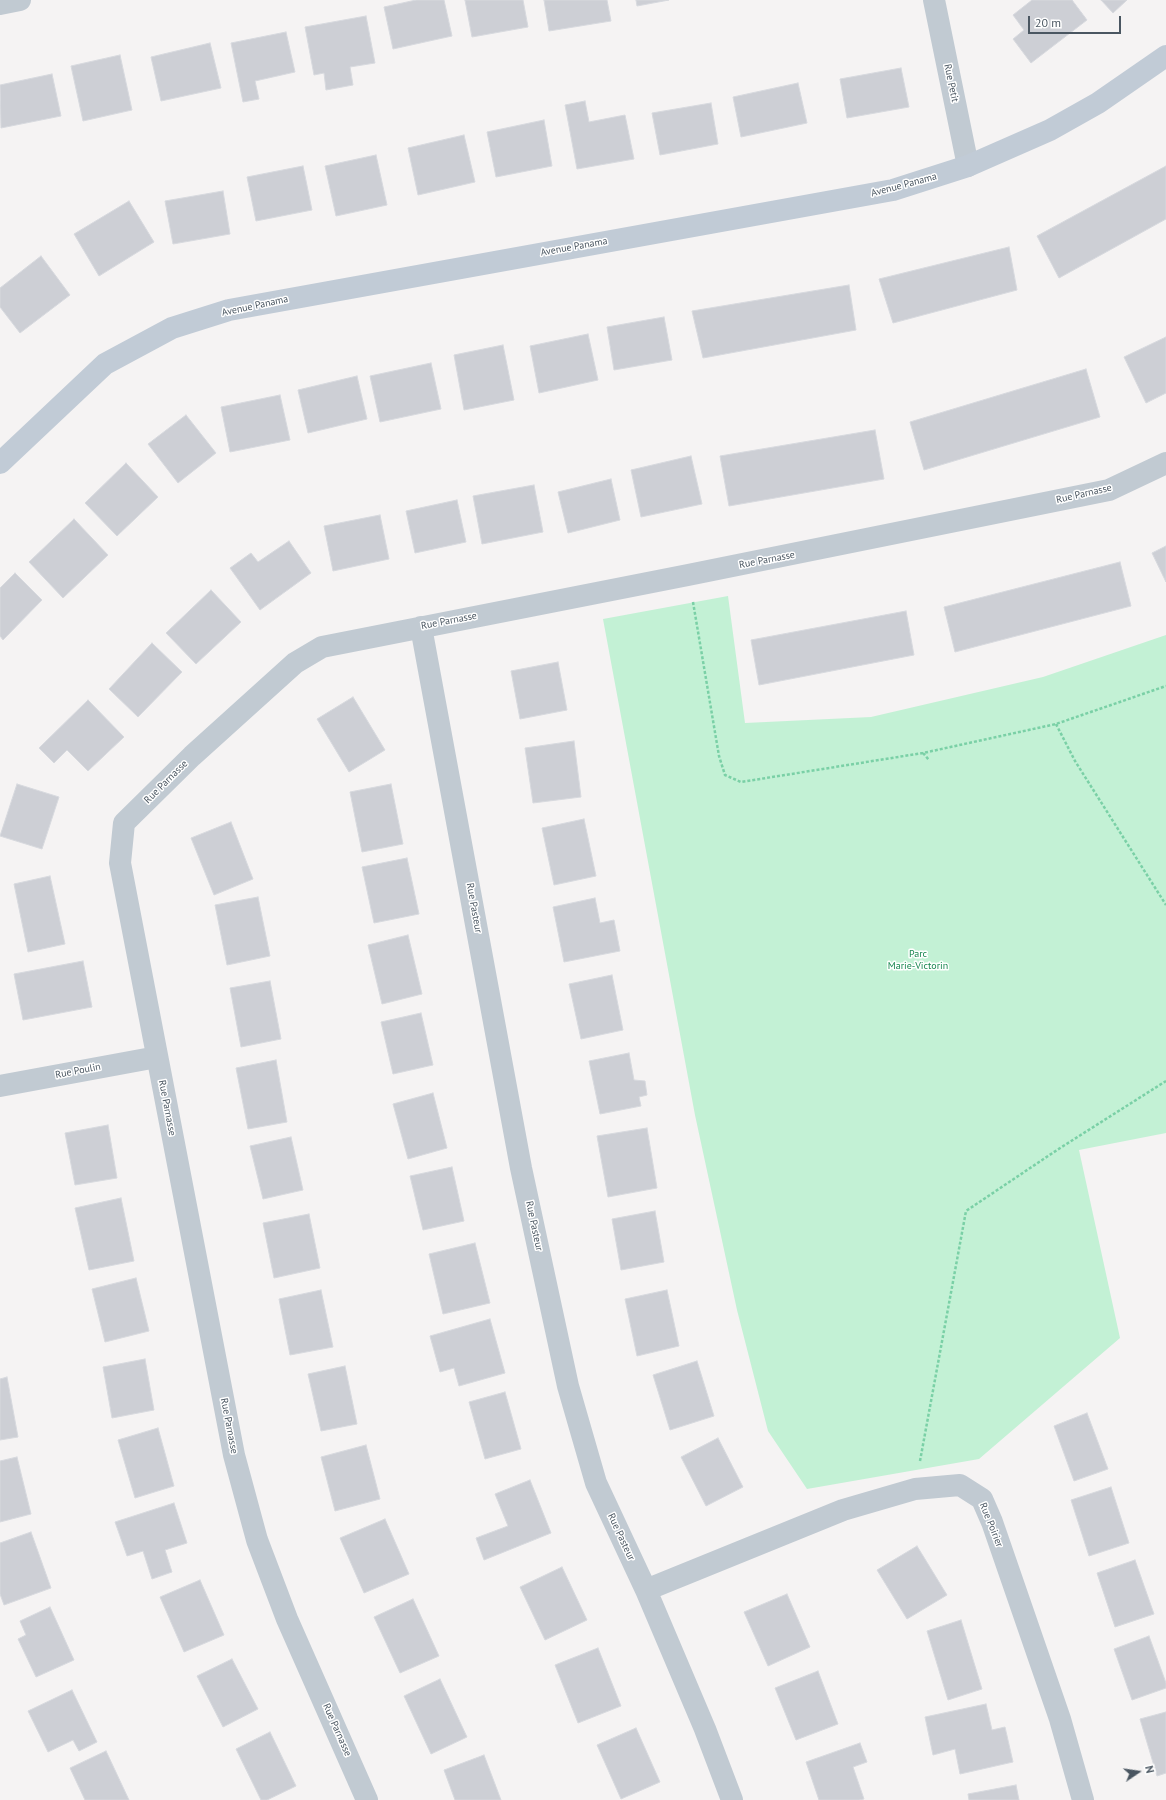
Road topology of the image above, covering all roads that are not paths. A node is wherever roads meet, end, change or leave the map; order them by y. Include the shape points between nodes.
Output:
1 (20, 0) edge
2 (934, 0) edge
3 (0, 4) edge
4 (1166, 56) edge
5 (968, 166) junction
6 (0, 463) edge
7 (1166, 463) edge
8 (421, 627) junction
9 (157, 1056) junction
10 (0, 1086) edge
11 (646, 1590) junction
12 (367, 1800) edge
13 (732, 1800) edge
14 (1083, 1800) edge

1 - 3 street
2 - 5 street, Rue Petit
4 - 5 street, Avenue Panama via 1098,103 1050,130
5 - 6 street, Avenue Panama via 893,190 229,310 172,328 105,364
7 - 8 street, Rue Parnasse via 1109,490
8 - 9 street, Rue Parnasse via 322,647 295,663 192,756 124,823 120,863
8 - 11 street, Rue Pasteur via 521,1168 568,1386 596,1483
9 - 10 street, Rue Poulin
9 - 12 street, Rue Parnasse via 234,1455 257,1540 287,1619
11 - 13 street, Rue Pasteur
11 - 14 street, Rue Poirier via 843,1510 915,1489 960,1485 982,1499 992,1522 1060,1719

